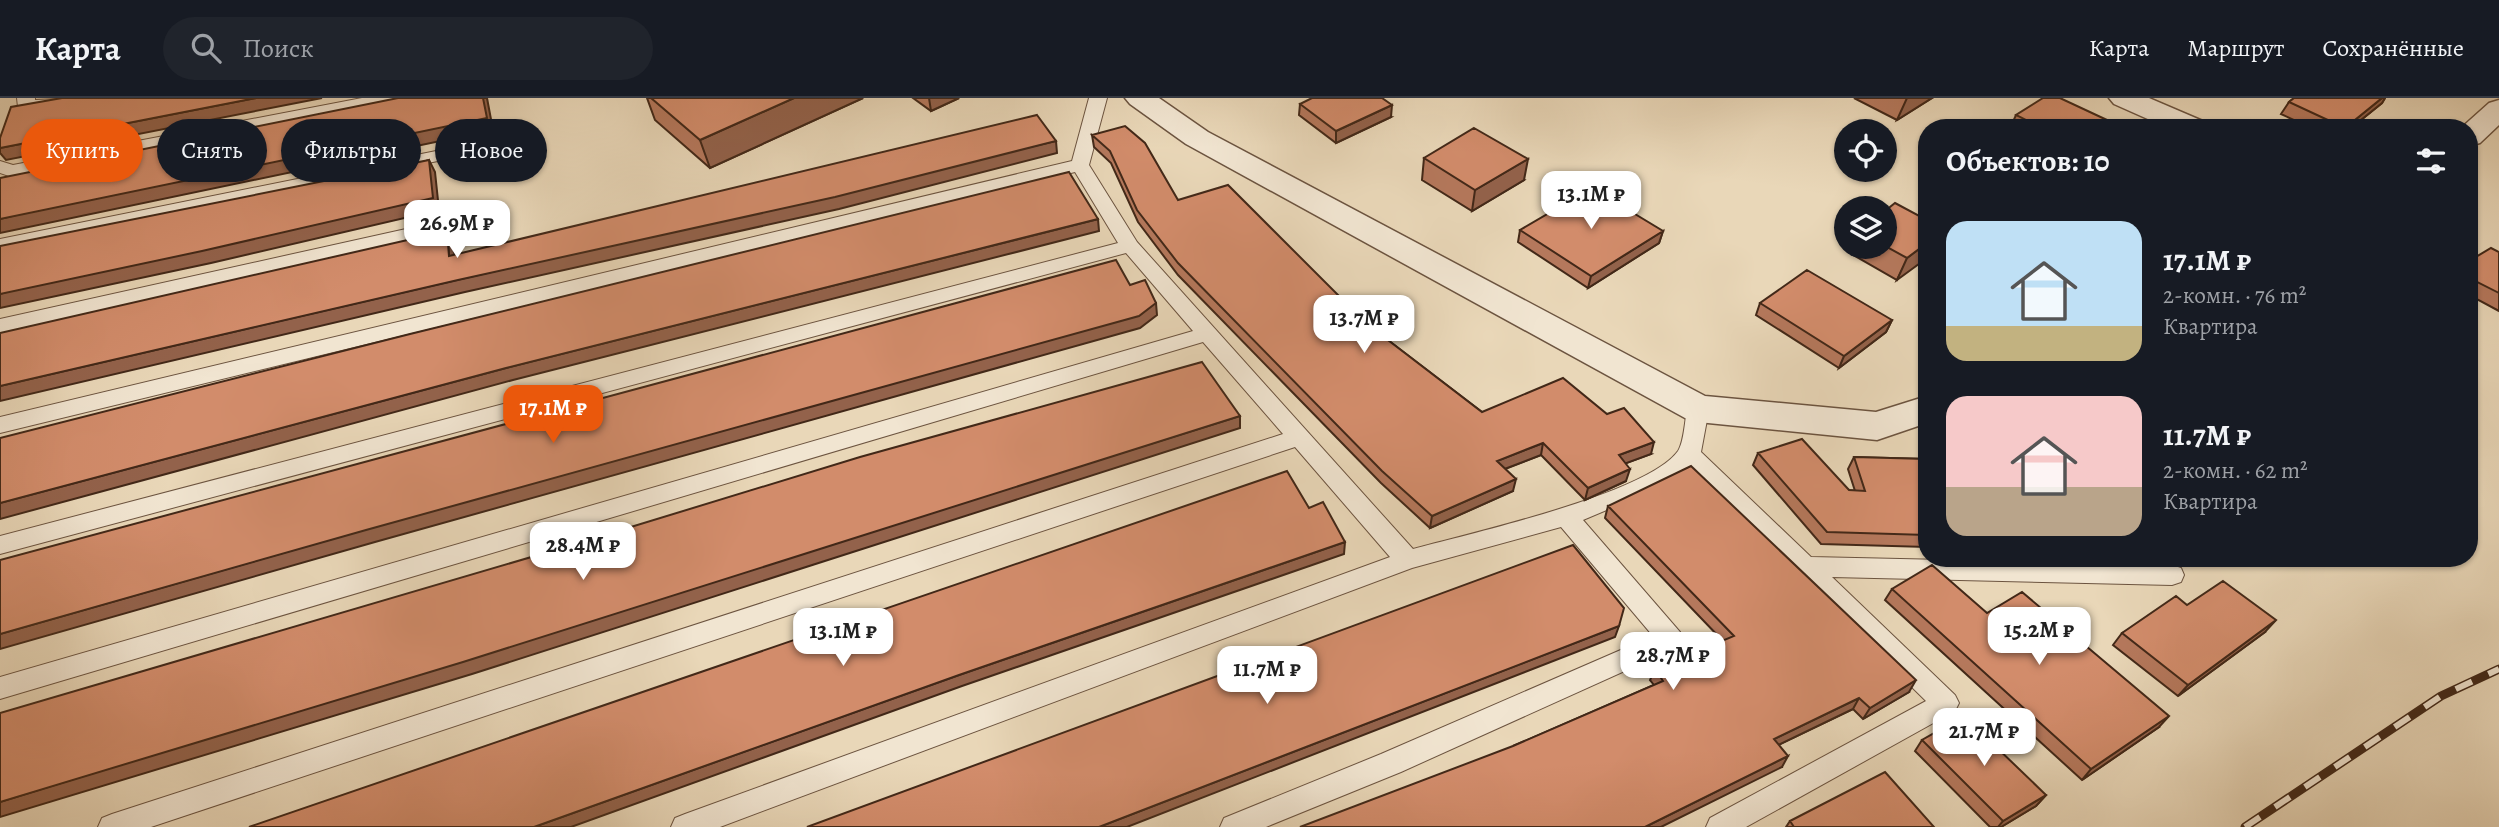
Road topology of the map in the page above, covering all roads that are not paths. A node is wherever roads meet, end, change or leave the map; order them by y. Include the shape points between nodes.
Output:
1 (76, 98) edge
2 (389, 98) edge
3 (1098, 98) edge
4 (1140, 98) edge
5 (2124, 98) edge
6 (27, 102) edge
7 (2499, 109) edge
8 (2173, 119) edge
9 (12, 120) edge
10 (2478, 129) edge
11 (435, 156) edge
12 (1080, 165) junction
13 (0, 167) edge
14 (415, 233) dead end
15 (0, 245) edge
16 (1130, 246) junction
17 (0, 327) edge
18 (1206, 334) junction
19 (1699, 409) junction
20 (1918, 411) edge
21 (0, 425) edge
22 (1300, 437) junction
23 (1689, 454) junction
24 (1566, 517) junction
25 (0, 545) edge
26 (1408, 560) junction
27 (1806, 567) junction
28 (2172, 575) dead end
29 (0, 688) edge
30 (112, 827) edge
31 (685, 827) edge
32 (1234, 827) edge
33 (1720, 827) edge

1 - 6 lane
2 - 13 lane via 12,171
3 - 12 lane
4 - 19 street via 1197,138
5 - 8 street
6 - 9 lane
7 - 10 street
11 - 15 lane
12 - 16 lane
12 - 21 lane
14 - 17 lane
16 - 18 lane
16 - 25 lane
18 - 22 lane
18 - 29 lane
19 - 20 street via 1877,426
19 - 23 lane
22 - 26 lane
22 - 30 lane
23 - 24 lane via 1658,479
23 - 27 lane
24 - 26 lane
24 - 32 lane via 1671,639
26 - 31 lane
27 - 28 lane
27 - 33 lane via 1946,703

